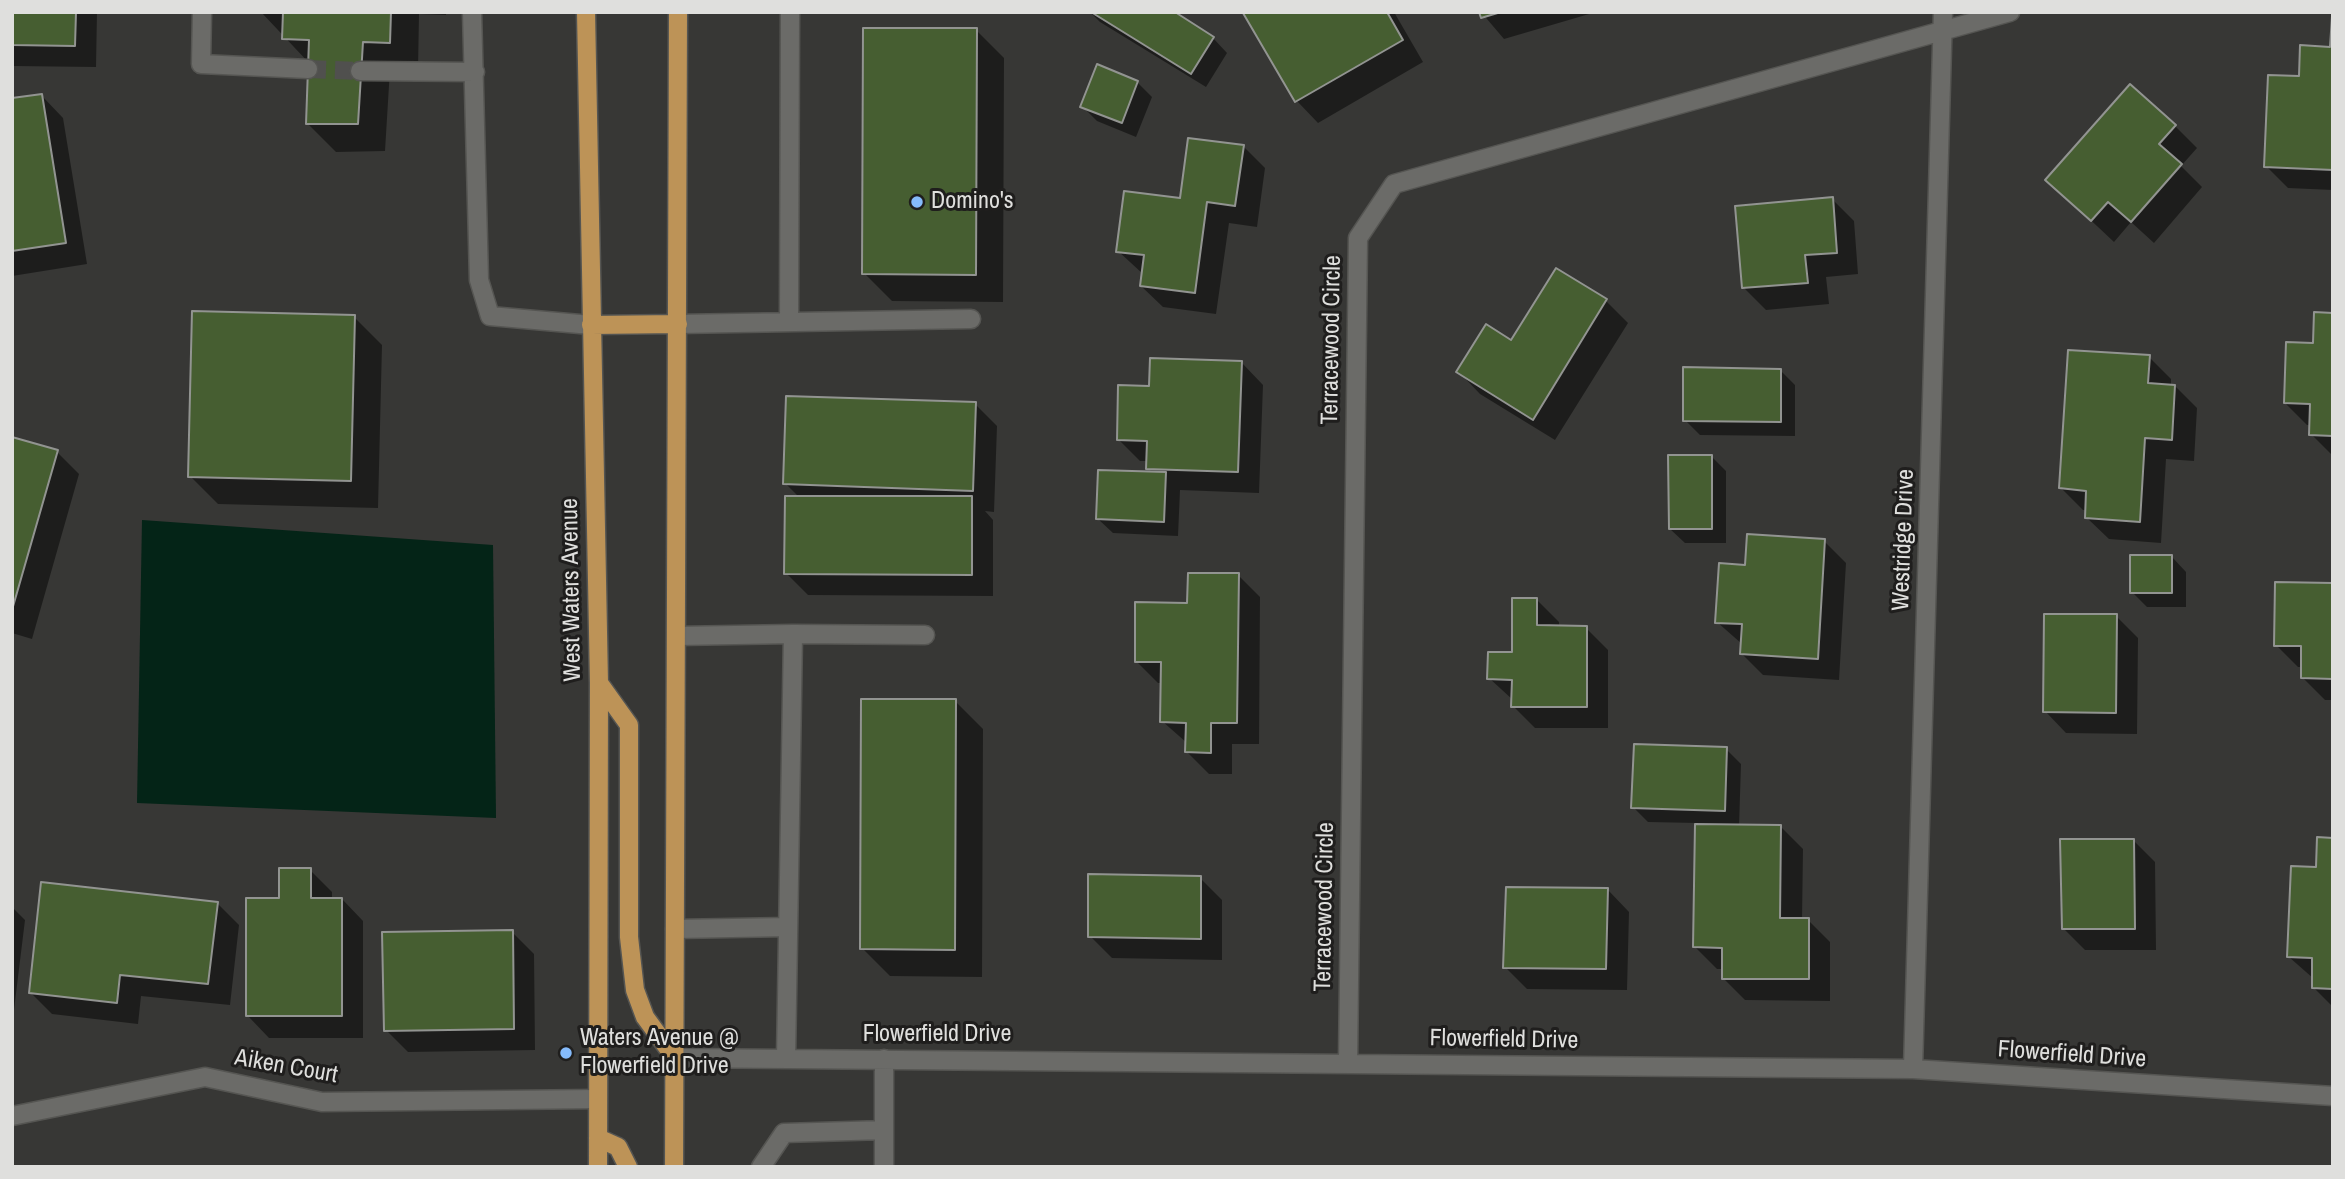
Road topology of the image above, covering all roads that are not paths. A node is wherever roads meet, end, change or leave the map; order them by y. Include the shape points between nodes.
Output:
1 (202, 12) edge
2 (472, 12) edge
3 (586, 12) edge
4 (678, 12) edge
5 (790, 12) edge
6 (1943, 12) edge
7 (2010, 12) edge
8 (1943, 33) junction
9 (308, 69) tunnel mouth
10 (360, 71) tunnel mouth
11 (475, 72) junction
12 (971, 319) dead end
13 (789, 322) junction
14 (678, 324) junction
15 (591, 326) junction
16 (793, 634) junction
17 (926, 635) dead end
18 (677, 636) junction
19 (599, 683) junction
20 (788, 927) junction
21 (675, 929) junction
22 (675, 1058) junction
23 (786, 1059) junction
24 (884, 1059) junction
25 (1348, 1063) junction
26 (1913, 1069) junction
27 (2333, 1096) edge
28 (597, 1099) junction
29 (12, 1116) edge
30 (884, 1130) junction
31 (598, 1138) junction
32 (598, 1167) edge
33 (628, 1167) edge
34 (674, 1167) edge
35 (761, 1167) edge
36 (884, 1167) edge

1 - 9 street via 201,64
2 - 11 street
3 - 15 main road, West Waters Avenue
4 - 14 main road
5 - 13 street
6 - 8 street, Westridge Drive
7 - 8 street, Terracewood Circle
8 - 25 street, Terracewood Circle via 1394,184 1358,238
8 - 26 street, Westridge Drive
10 - 11 street
11 - 15 street via 479,280 490,316
12 - 13 street
13 - 14 street
14 - 15 main road
14 - 18 main road
15 - 19 main road, West Waters Avenue
16 - 17 street
16 - 18 street
16 - 20 street
18 - 21 main road
19 - 22 main road via 629,725 629,937 635,990 645,1017
19 - 28 main road, West Waters Avenue
20 - 21 street
20 - 23 street
21 - 22 main road
22 - 23 street, Flowerfield Drive
22 - 34 main road
23 - 24 street, Flowerfield Drive
24 - 25 street, Flowerfield Drive
24 - 30 street
25 - 26 street, Flowerfield Drive
26 - 27 street, Flowerfield Drive
28 - 29 street, Aiken Court via 322,1102 205,1077
28 - 31 main road, West Waters Avenue
30 - 35 street via 784,1133
30 - 36 street
31 - 32 main road, West Waters Avenue
31 - 33 main road via 618,1147

